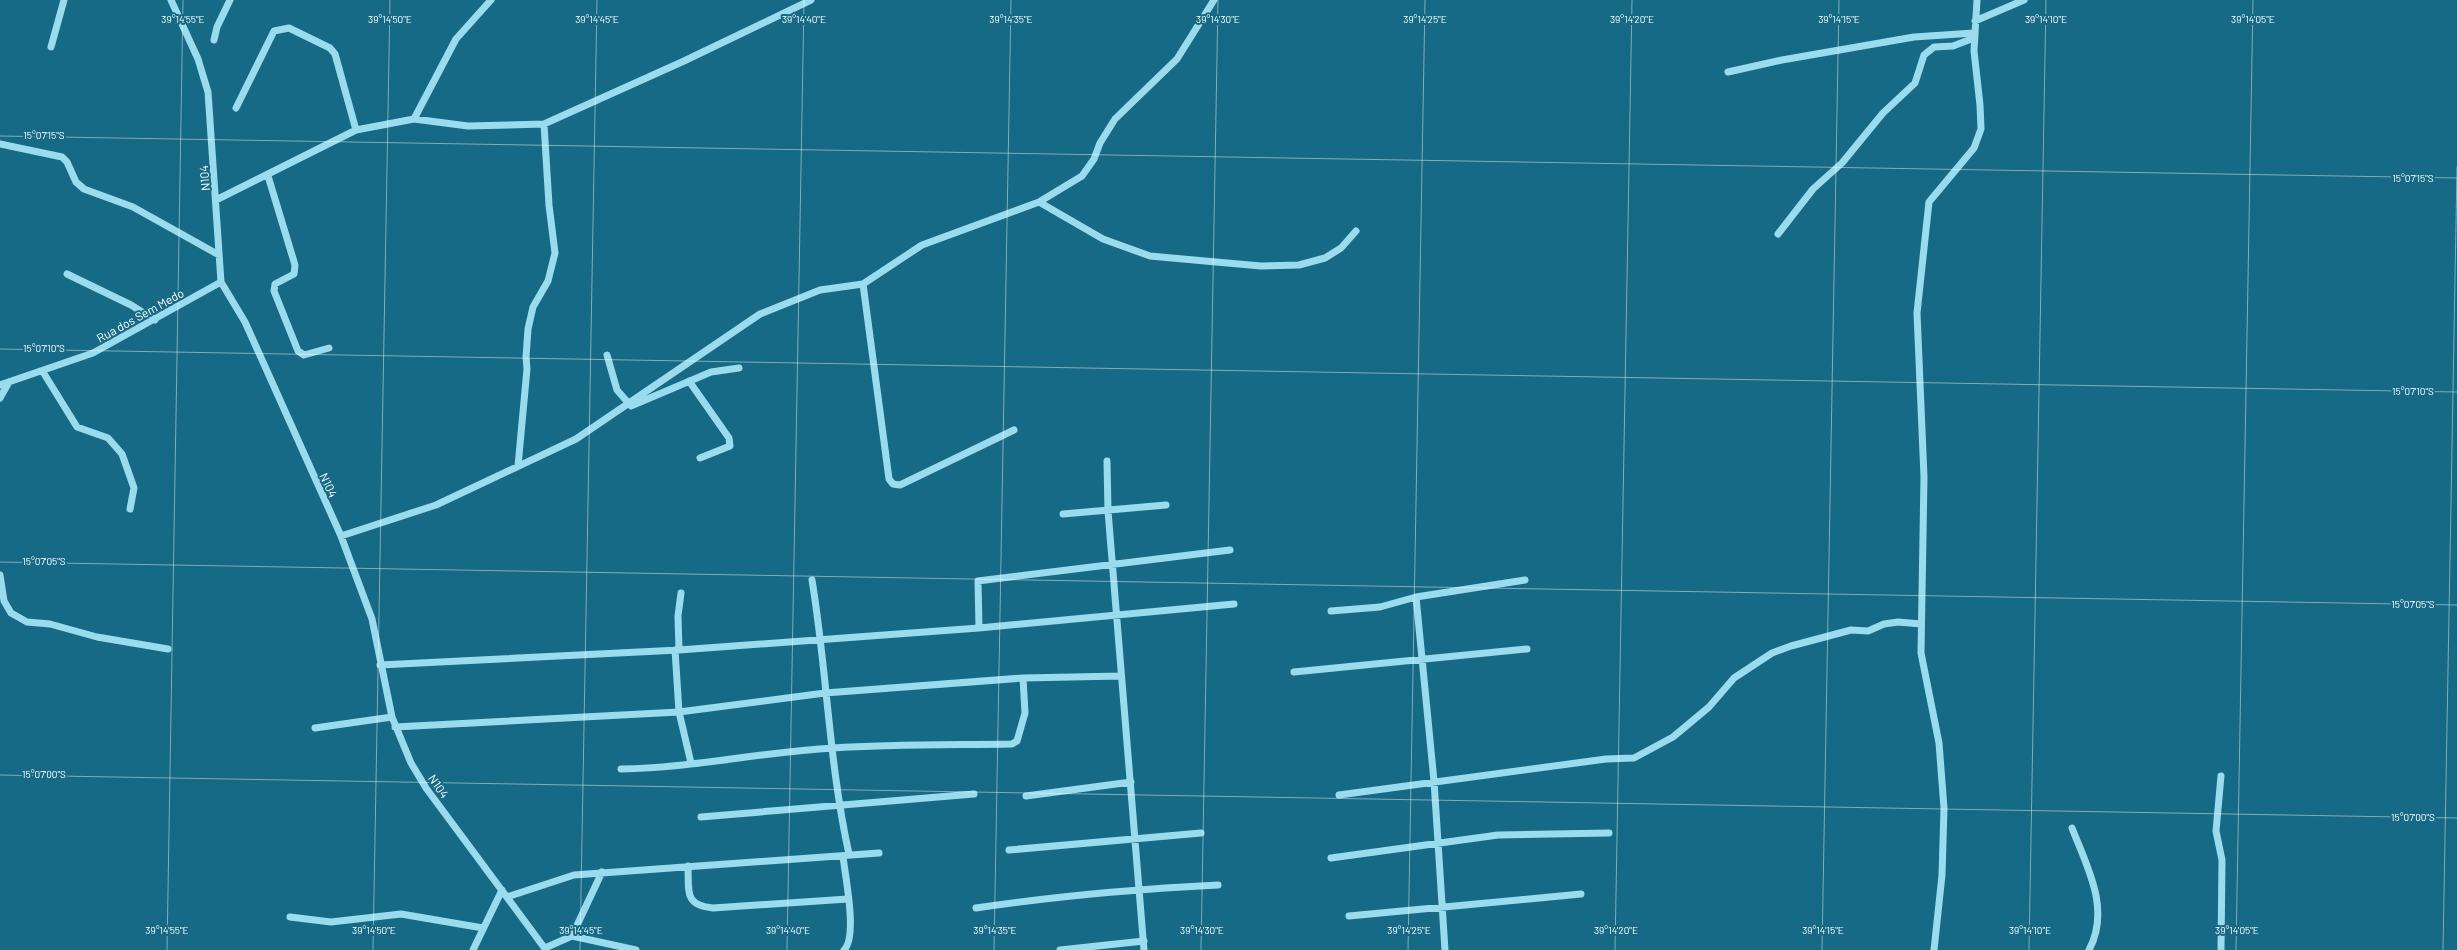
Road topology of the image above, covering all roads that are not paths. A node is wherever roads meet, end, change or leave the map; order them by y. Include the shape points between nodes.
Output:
1 (64, 0) edge
2 (171, 0) edge
3 (230, 0) edge
4 (490, 0) edge
5 (793, 0) edge
6 (811, 0) edge
7 (1214, 0) edge
8 (1977, 0) edge
9 (2024, 0) edge
10 (787, 10) junction
11 (1975, 21) junction
12 (1974, 36) junction
13 (214, 40) dead end
14 (51, 47) dead end
15 (1728, 72) dead end
16 (236, 108) dead end
17 (414, 119) junction
18 (544, 124) junction
19 (356, 130) junction
20 (0, 144) edge
21 (268, 176) junction
22 (216, 200) junction
23 (1040, 202) junction
24 (1356, 231) dead end
25 (1778, 234) dead end
26 (220, 255) junction
27 (67, 274) dead end
28 (220, 282) junction
29 (863, 284) junction
30 (156, 320) junction
31 (329, 348) dead end
32 (607, 355) dead end
33 (739, 368) dead end
34 (43, 372) junction
35 (689, 381) junction
36 (9, 382) junction
37 (0, 385) edge
38 (0, 398) edge
39 (628, 404) junction
40 (1014, 430) dead end
41 (700, 458) dead end
42 (1107, 461) dead end
43 (518, 466) junction
44 (1166, 505) dead end
45 (130, 509) dead end
46 (1108, 511) junction
47 (1063, 514) dead end
48 (340, 536) junction
49 (1230, 550) dead end
50 (1113, 564) junction
51 (0, 574) edge
52 (812, 580) dead end
53 (1524, 580) dead end
54 (681, 594) dead end
55 (1416, 597) junction
56 (1234, 604) dead end
57 (1331, 611) dead end
58 (1118, 614) junction
59 (1921, 624) junction
60 (979, 628) junction
61 (822, 640) junction
62 (168, 649) dead end
63 (1527, 649) dead end
64 (677, 650) junction
65 (1423, 661) junction
66 (380, 665) junction
67 (1294, 672) dead end
68 (1121, 676) junction
69 (1023, 678) junction
70 (825, 693) junction
71 (679, 712) junction
72 (392, 717) junction
73 (396, 727) junction
74 (315, 728) dead end
75 (833, 748) junction
76 (691, 763) junction
77 (621, 769) dead end
78 (2221, 776) dead end
79 (1434, 781) junction
80 (1131, 782) junction
81 (974, 794) dead end
82 (1339, 795) dead end
83 (1026, 796) dead end
84 (838, 804) junction
85 (701, 817) dead end
86 (2072, 828) dead end
87 (1202, 833) dead end
88 (1609, 833) dead end
89 (1136, 839) junction
90 (1437, 842) junction
91 (1009, 850) dead end
92 (879, 853) dead end
93 (846, 855) junction
94 (1331, 858) dead end
95 (688, 866) junction
96 (602, 872) junction
97 (1218, 885) dead end
98 (1139, 889) junction
99 (502, 890) junction
100 (1581, 894) dead end
101 (507, 897) junction
102 (848, 899) junction
103 (1441, 907) junction
104 (976, 908) dead end
105 (1349, 916) dead end
106 (290, 917) dead end
107 (483, 928) junction
108 (572, 936) junction
109 (1144, 941) junction
110 (546, 949) edge
111 (473, 950) edge
112 (636, 950) edge
113 (844, 950) edge
114 (1060, 950) edge
115 (1144, 950) edge
116 (1445, 950) edge
117 (1934, 950) edge
118 (2089, 950) edge
119 (2221, 950) edge

1 - 14 street
2 - 22 street, N104 / N104 via 198,60 208,92
3 - 13 street via 217,26
4 - 17 street via 456,39
5 - 10 street
6 - 10 street
7 - 23 street via 1177,59 1115,119 1082,176
8 - 11 street
9 - 11 street
10 - 18 street via 684,61
11 - 12 street
12 - 15 street via 1914,36
12 - 25 street via 1953,46 1934,47 1924,55 1915,83 1884,113 1842,163 1813,189
12 - 59 street via 1980,105 1979,139 1929,202 1917,313 1924,477
16 - 19 street via 274,31 289,28 330,48 335,54
17 - 18 street via 468,126
17 - 19 street
18 - 43 street via 555,254 548,281 533,307 528,329
19 - 21 street
20 - 26 street via 62,157 76,182 84,189 133,207
21 - 22 street
21 - 31 street via 295,265 294,274 275,284 274,291 298,352 304,355
22 - 26 street, N104 / N104
23 - 24 street via 1103,239 1150,256 1231,264 1261,266 1306,263 1325,258 1341,248
23 - 29 street via 922,245
26 - 28 street, N104 / N104
27 - 30 street via 131,304
28 - 30 street, Rua dos Sem Medo
28 - 48 street, N104 / N104 via 245,322
29 - 39 street via 820,290 760,314
29 - 40 street via 889,479 893,484 900,485
30 - 34 street, Rua dos Sem Medo via 93,353
32 - 39 street via 617,390
33 - 35 street via 724,369
34 - 36 street, Rua dos Sem Medo
34 - 45 street via 77,427 108,438 122,454 134,488
35 - 39 street via 635,406
35 - 41 street via 728,438 730,446
36 - 37 street, Rua dos Sem Medo
36 - 38 street
39 - 43 street via 576,439
42 - 46 street
43 - 48 street via 436,505
44 - 46 street
46 - 47 street
46 - 50 street
48 - 66 street, N104 / N104 via 372,619
49 - 50 street
50 - 58 street
50 - 60 street via 978,581
51 - 62 street via 4,601 11,613 27,622 50,624
52 - 61 street
53 - 55 street
54 - 64 street
55 - 57 street via 1380,607
55 - 65 street
56 - 58 street
58 - 60 street
58 - 68 street
59 - 79 street via 1898,622 1884,624 1868,631 1851,630 1772,653 1734,678 1709,707 1678,733 1634,758 1606,759
59 - 117 street via 1921,654 1939,743 1944,808 1942,875
60 - 61 street
61 - 64 street
61 - 70 street
63 - 65 street
64 - 66 street
64 - 71 street
65 - 67 street
65 - 79 street
66 - 72 street, N104 / N104
68 - 69 street
68 - 80 street
69 - 70 street
69 - 75 street via 1026,713 1017,741 1012,744
70 - 71 street
70 - 75 street
71 - 73 street
71 - 76 street
72 - 73 street, N104 / N104
72 - 74 street
73 - 99 street, N104 / N104 via 411,763 426,788
75 - 76 street
75 - 84 street
76 - 77 street via 665,768
78 - 119 street via 2216,831 2222,860
79 - 82 street
79 - 90 street
80 - 83 street
80 - 89 street
81 - 84 street
84 - 85 street
84 - 93 street
86 - 118 street via 2094,883 2099,914
87 - 89 street
88 - 90 street via 1498,835
89 - 91 street
89 - 98 street
90 - 94 street
90 - 103 street
92 - 93 street
93 - 95 street
93 - 102 street
95 - 96 street
95 - 102 street via 692,902 698,906 713,908
96 - 101 street via 574,875
96 - 108 street
97 - 98 street
98 - 104 street via 1054,896
98 - 109 street
99 - 101 street, N104 / N104
99 - 107 street
100 - 103 street
101 - 110 street, N104 / N104
102 - 113 street via 850,941
103 - 105 street
103 - 116 street
106 - 107 street via 331,922 401,914
107 - 111 street
108 - 110 street
108 - 112 street
109 - 114 street
109 - 115 street

